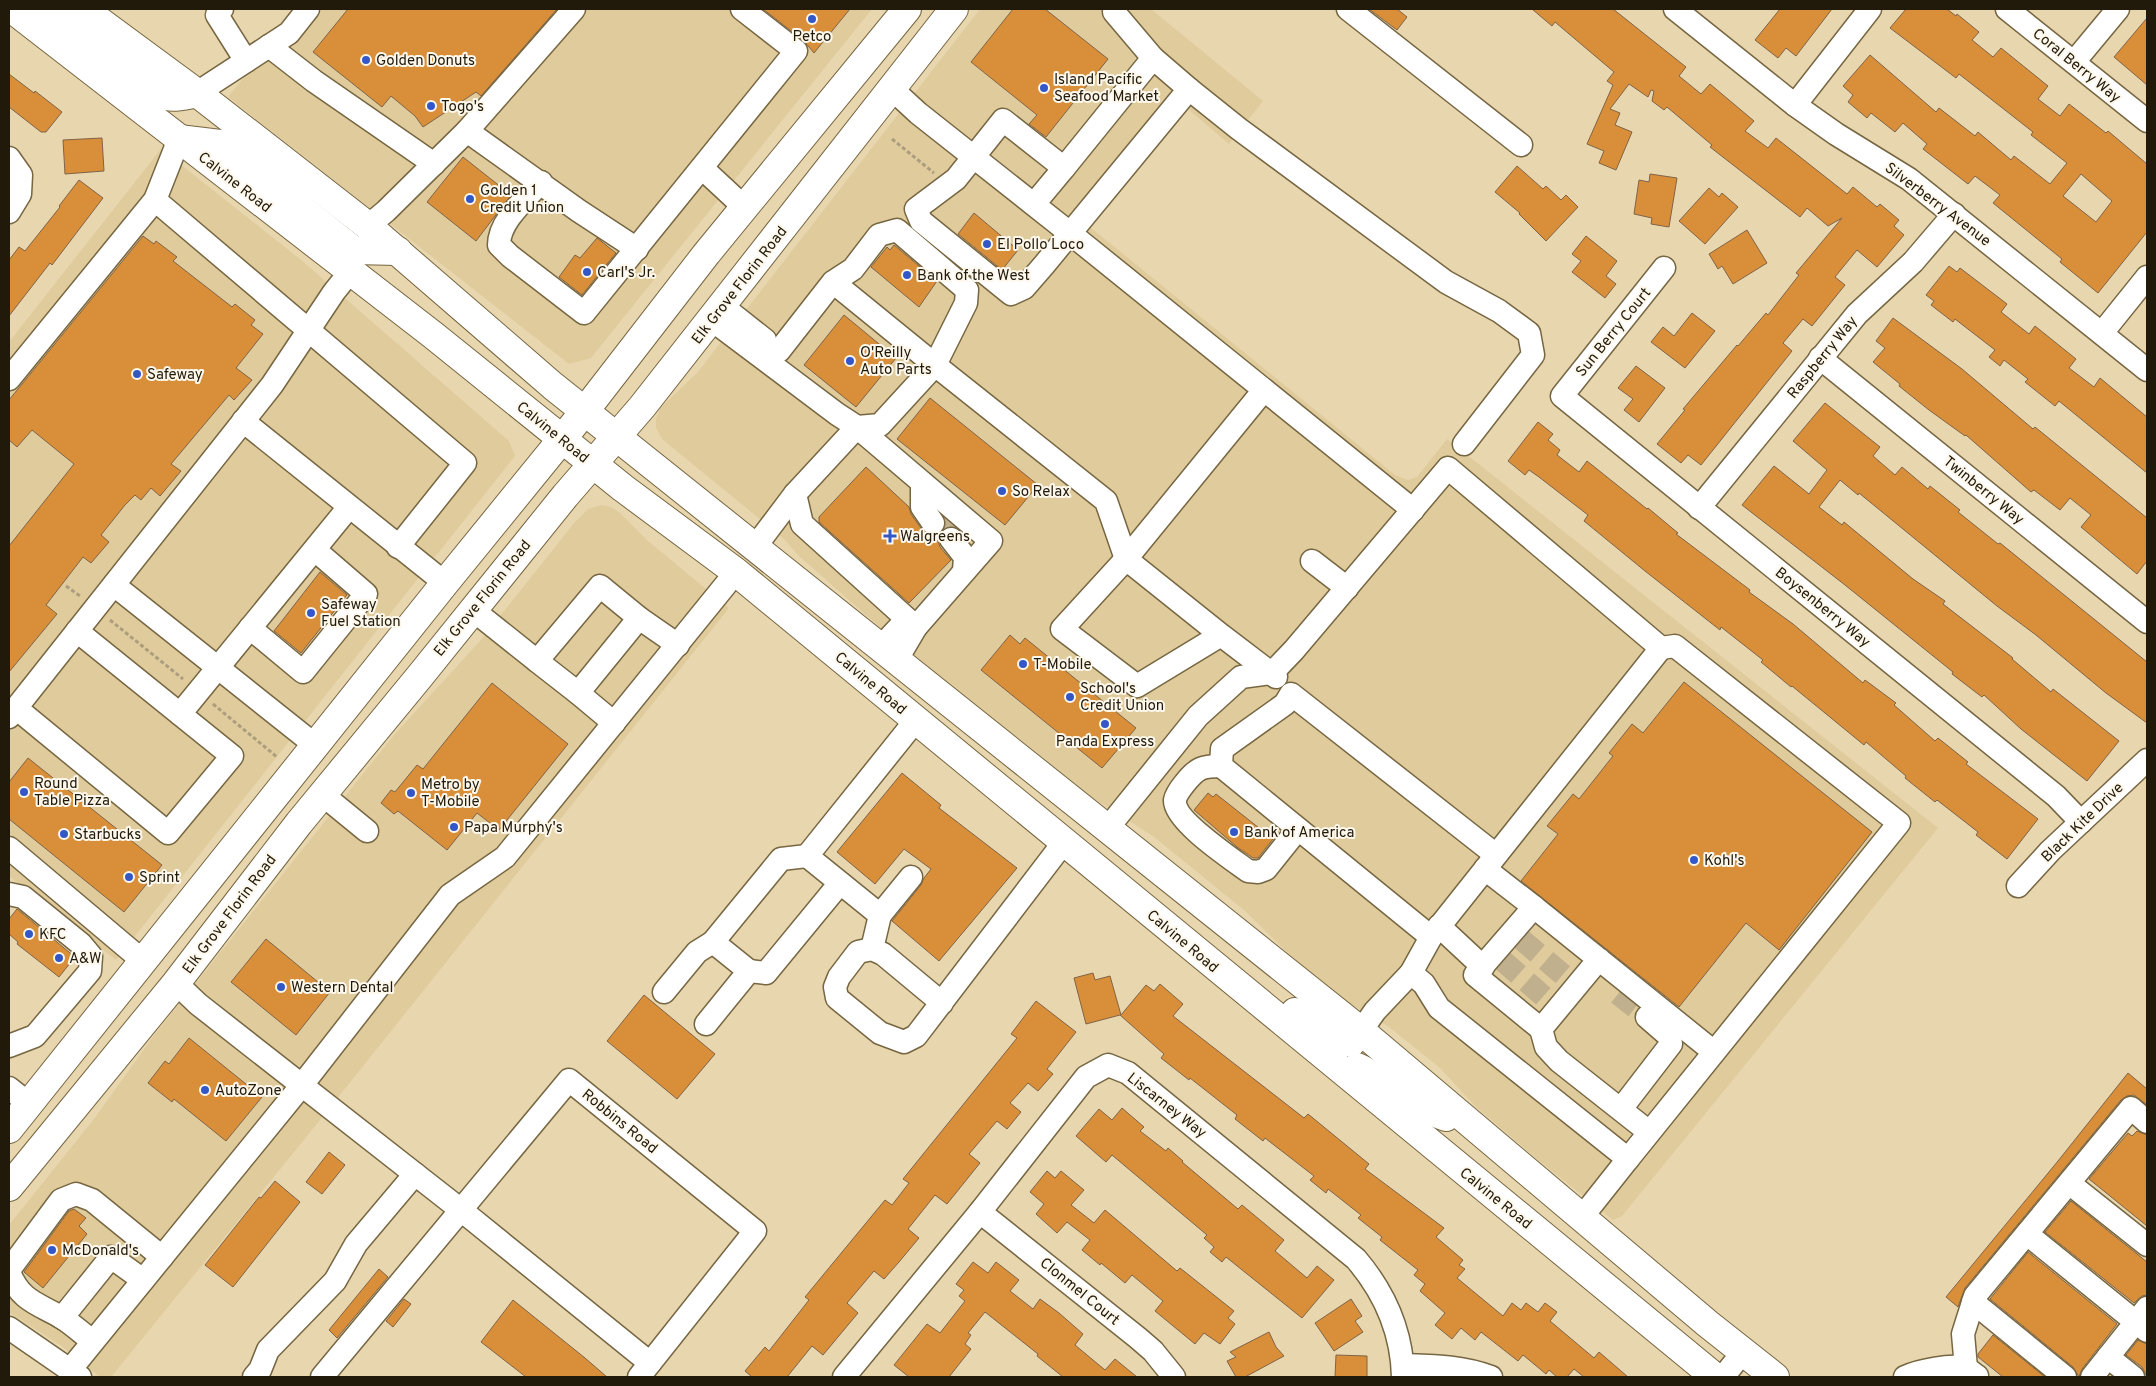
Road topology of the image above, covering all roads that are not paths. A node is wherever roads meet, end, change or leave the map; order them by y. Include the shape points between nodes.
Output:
1 (12, 9) edge
2 (17, 9) edge
3 (83, 9) edge
4 (222, 9) edge
5 (308, 9) edge
6 (574, 9) edge
7 (742, 9) edge
8 (954, 9) edge
9 (1348, 9) edge
10 (1675, 9) edge
11 (1870, 9) edge
12 (2007, 9) edge
13 (2118, 9) edge
14 (1111, 10) edge
15 (902, 11) edge
16 (269, 46) junction
17 (1153, 58) junction
18 (246, 62) junction
19 (2074, 62) junction
20 (892, 89) junction
21 (1189, 89) junction
22 (197, 93) junction
23 (1795, 104) junction
24 (2147, 121) edge
25 (468, 131) junction
26 (179, 139) junction
27 (1521, 145) dead end
28 (9, 158) edge
29 (974, 158) junction
30 (434, 164) junction
31 (702, 168) junction
32 (1064, 168) junction
33 (541, 182) junction
34 (155, 200) junction
35 (1034, 204) junction
36 (744, 207) junction
37 (9, 212) edge
38 (1954, 214) junction
39 (368, 226) junction
40 (1071, 234) junction
41 (637, 250) junction
42 (398, 251) junction
43 (1664, 268) dead end
44 (350, 272) junction
45 (2147, 278) edge
46 (833, 282) junction
47 (717, 313) junction
48 (308, 330) junction
49 (2102, 334) junction
50 (779, 351) junction
51 (1820, 358) junction
52 (935, 365) junction
53 (2147, 370) edge
54 (9, 378) edge
55 (1264, 390) junction
56 (1562, 396) joint
57 (584, 412) junction
58 (243, 421) junction
59 (857, 427) junction
60 (617, 437) junction
61 (562, 439) junction
62 (1464, 444) dead end
63 (593, 464) junction
64 (927, 486) junction
65 (795, 494) junction
66 (349, 508) junction
67 (1699, 508) junction
68 (1413, 510) junction
69 (936, 520) tunnel mouth
70 (954, 536) tunnel mouth
71 (755, 546) junction
72 (398, 547) junction
73 (314, 550) junction
74 (1126, 559) junction
75 (1312, 561) dead end
76 (969, 567) junction
77 (736, 572) junction
78 (445, 583) junction
79 (114, 585) junction
80 (1347, 588) junction
81 (473, 610) junction
82 (638, 618) junction
83 (2147, 622) edge
84 (912, 623) junction
85 (250, 628) junction
86 (78, 630) junction
87 (1221, 635) junction
88 (678, 645) junction
89 (1661, 648) junction
90 (888, 654) junction
91 (538, 661) junction
92 (218, 668) junction
93 (1272, 673) junction
94 (578, 693) junction
95 (1292, 694) junction
96 (12, 713) edge
97 (180, 714) junction
98 (916, 720) junction
99 (614, 723) junction
100 (315, 745) junction
101 (2147, 760) edge
102 (1221, 766) junction
103 (983, 776) junction
104 (323, 795) junction
105 (2081, 822) junction
106 (299, 823) junction
107 (1107, 829) junction
108 (1298, 829) junction
109 (367, 831) dead end
110 (1064, 842) junction
111 (9, 848) edge
112 (807, 856) junction
113 (1490, 862) junction
114 (911, 877) dead end
115 (840, 883) junction
116 (2018, 886) dead end
117 (9, 894) edge
118 (1534, 907) junction
119 (880, 915) junction
120 (1435, 931) junction
121 (713, 942) junction
122 (872, 948) junction
123 (1493, 960) junction
124 (144, 961) junction
125 (749, 971) junction
126 (1411, 972) junction
127 (1583, 974) junction
128 (176, 983) junction
129 (1239, 987) junction
130 (664, 992) dead end
131 (1618, 994) tunnel mouth
132 (942, 1003) junction
133 (1647, 1017) tunnel mouth
134 (706, 1024) dead end
135 (1541, 1029) junction
136 (1361, 1030) junction
137 (13, 1044) edge
138 (1714, 1052) junction
139 (1339, 1070) junction
140 (302, 1085) junction
141 (19, 1096) edge
142 (1621, 1109) junction
143 (2147, 1122) edge
144 (1473, 1126) junction
145 (9, 1129) edge
146 (1649, 1132) junction
147 (1628, 1159) junction
148 (415, 1174) junction
149 (2069, 1183) junction
150 (9, 1187) edge
151 (461, 1210) junction
152 (980, 1212) junction
153 (1582, 1217) junction
154 (2027, 1234) junction
155 (2147, 1245) edge
156 (162, 1257) junction
157 (9, 1271) edge
158 (143, 1280) junction
159 (1973, 1302) junction
160 (62, 1318) junction
161 (2144, 1320) edge
162 (9, 1328) edge
163 (92, 1341) junction
164 (1743, 1352) junction
165 (2108, 1357) junction
166 (645, 1370) edge
167 (1403, 1371) edge
168 (1972, 1373) edge
169 (75, 1374) edge
170 (254, 1377) edge
171 (322, 1377) edge
172 (844, 1377) edge
173 (1174, 1377) edge
174 (1492, 1377) edge
175 (1714, 1377) edge
176 (1723, 1377) edge
177 (1775, 1377) edge
178 (1904, 1377) edge
179 (2065, 1377) edge
180 (2092, 1377) edge
181 (2133, 1377) edge

1 - 26 main road, Calvine Road
2 - 22 main road via 59,19 155,93 167,98
3 - 22 main road
4 - 18 street via 217,15
5 - 16 street via 289,33
6 - 25 street
7 - 31 street via 796,51
8 - 20 main road, Elk Grove Florin Road
9 - 27 street
10 - 23 street, Silverberry Avenue
11 - 23 street
12 - 19 street, Coral Berry Way
13 - 19 street
14 - 17 street
15 - 36 main road via 804,137
16 - 18 street
16 - 30 street via 314,82
17 - 21 street
17 - 32 street
18 - 22 street
19 - 24 street, Coral Berry Way
20 - 29 street
20 - 47 main road, Elk Grove Florin Road
21 - 40 street
21 - 62 street via 1446,282 1529,333 1534,355
22 - 39 main road
23 - 38 street, Silverberry Avenue via 1836,134 1909,179
25 - 30 street
25 - 33 street
26 - 34 street
26 - 42 main road via 220,144 352,250
26 - 44 main road, Calvine Road
28 - 37 street via 21,175 20,194
29 - 32 street via 1003,120
29 - 35 street
29 - 40 street via 956,179 916,209 921,221 1011,294 1024,288
30 - 39 street
31 - 36 street
31 - 41 street
32 - 35 street
33 - 41 street
33 - 41 street via 499,234 499,245 584,313
34 - 48 street
34 - 54 street
35 - 40 street
36 - 57 main road
38 - 49 street, Silverberry Avenue
38 - 51 street, Raspberry Way via 1913,262 1857,314
39 - 42 main road
40 - 55 street
42 - 57 main road
43 - 56 street, Sun Berry Court
44 - 48 street
44 - 61 main road, Calvine Road
45 - 49 street
46 - 50 street
46 - 52 street
46 - 52 street via 853,269 879,235 897,230 967,290 966,303
47 - 50 street
47 - 59 street via 837,414
47 - 60 main road, Elk Grove Florin Road
48 - 58 street via 272,385
48 - 72 street via 466,463
49 - 53 street, Silverberry Avenue
50 - 59 street via 851,410
51 - 67 street, Raspberry Way
51 - 83 street, Twinberry Way
52 - 59 street via 880,425
52 - 74 street via 1106,501
55 - 68 street
55 - 74 street
56 - 67 street, Boysenberry Way
57 - 60 main road
57 - 61 main road
58 - 66 street
58 - 79 street
59 - 64 street
59 - 65 street
60 - 63 main road, Elk Grove Florin Road
60 - 71 main road
61 - 63 main road, Calvine Road
61 - 78 main road
63 - 77 main road, Calvine Road
63 - 81 main road, Elk Grove Florin Road
64 - 69 street
64 - 76 street via 991,541
65 - 71 street
65 - 84 street via 802,524
66 - 72 street
66 - 73 street
67 - 105 street, Boysenberry Way via 2056,796
68 - 80 street
68 - 89 street via 1448,468
70 - 76 street
71 - 90 main road
72 - 78 street
73 - 85 street
73 - 85 street via 366,594 303,672
74 - 87 street
74 - 87 street via 1062,629 1137,686
75 - 80 street
76 - 84 street
77 - 88 street
77 - 98 main road, Calvine Road
78 - 100 main road
79 - 86 street
79 - 92 street
80 - 93 street
81 - 91 street
81 - 104 main road, Elk Grove Florin Road
82 - 88 street
82 - 91 street via 600,586
82 - 94 street
84 - 90 street
85 - 92 street
86 - 96 street
86 - 97 street
87 - 93 street
88 - 99 street
89 - 113 street
89 - 138 street via 1675,646 1899,823
90 - 107 main road
91 - 94 street
92 - 97 street
92 - 100 street
93 - 95 street
93 - 107 street via 1241,676 1198,716
94 - 99 street
95 - 102 street via 1285,704 1222,749
95 - 113 street
96 - 97 street via 168,833 232,756
98 - 103 main road, Calvine Road
98 - 112 street
99 - 140 street via 505,857 450,895 401,945 371,983
100 - 106 main road via 318,760 315,773 301,797
100 - 124 main road
101 - 105 street, Black Kite Drive
102 - 108 street
102 - 108 street via 1202,766 1190,776 1175,800 1179,814 1193,828 1248,871 1258,872 1266,869
103 - 107 main road via 1019,788 1082,834
103 - 110 main road, Calvine Road
104 - 106 main road, Elk Grove Florin Road
104 - 109 street
105 - 116 street, Black Kite Drive
106 - 128 main road, Elk Grove Florin Road
107 - 136 main road
108 - 120 street
110 - 129 main road, Calvine Road
110 - 132 street
111 - 124 street
112 - 115 street
112 - 121 street via 781,859
113 - 118 street
113 - 120 street
114 - 119 street
115 - 119 street
115 - 125 street via 766,973
117 - 137 street via 23,897 82,944 91,956 90,970 35,1036
118 - 123 street via 1516,936
118 - 127 street
119 - 122 street
120 - 123 street
120 - 126 street
121 - 125 street
121 - 130 street via 697,952
122 - 132 street
122 - 132 street via 858,952 835,987 837,998 880,1033 904,1042 916,1036
123 - 135 street via 1475,975
124 - 141 main road
125 - 134 street
126 - 136 street
126 - 147 street via 1424,984 1439,1008
127 - 131 street
127 - 135 street via 1554,1006
127 - 138 street
128 - 140 street
128 - 150 main road, Elk Grove Florin Road
129 - 136 main road via 1290,1008 1339,1041 1352,1042
129 - 139 main road, Calvine Road
133 - 142 street via 1670,1037 1671,1044
135 - 142 street via 1546,1047 1559,1061
136 - 144 main road
138 - 146 street
139 - 144 main road via 1347,1065 1357,1067 1431,1112
139 - 175 main road, Calvine Road
140 - 148 street
140 - 156 street
141 - 145 main road
142 - 146 street
143 - 149 street via 2131,1108
144 - 153 main road
146 - 147 street
147 - 153 street
148 - 151 street
148 - 170 street via 356,1244 335,1280 268,1350
149 - 154 street
149 - 155 street
151 - 166 street
151 - 166 street, Robbins Road via 569,1080 755,1231
151 - 171 street, Robbins Road
152 - 167 street, Liscarney Way via 1086,1077 1108,1065 1128,1073 1356,1259 1380,1292 1390,1313 1399,1338
152 - 172 street, Liscarney Way
152 - 173 street, Clonmel Court via 1138,1338
153 - 164 main road
154 - 159 street
154 - 161 street
156 - 157 street via 92,1200 76,1194 61,1200
156 - 158 street
157 - 160 street via 14,1286 25,1298
158 - 160 street via 111,1257
158 - 163 street
159 - 168 street via 1963,1334
159 - 179 street
160 - 163 street
161 - 165 street
162 - 169 street
163 - 169 street
164 - 176 street
164 - 177 main road
165 - 180 street
165 - 181 street
167 - 174 street via 1443,1366
168 - 178 street via 1941,1368

